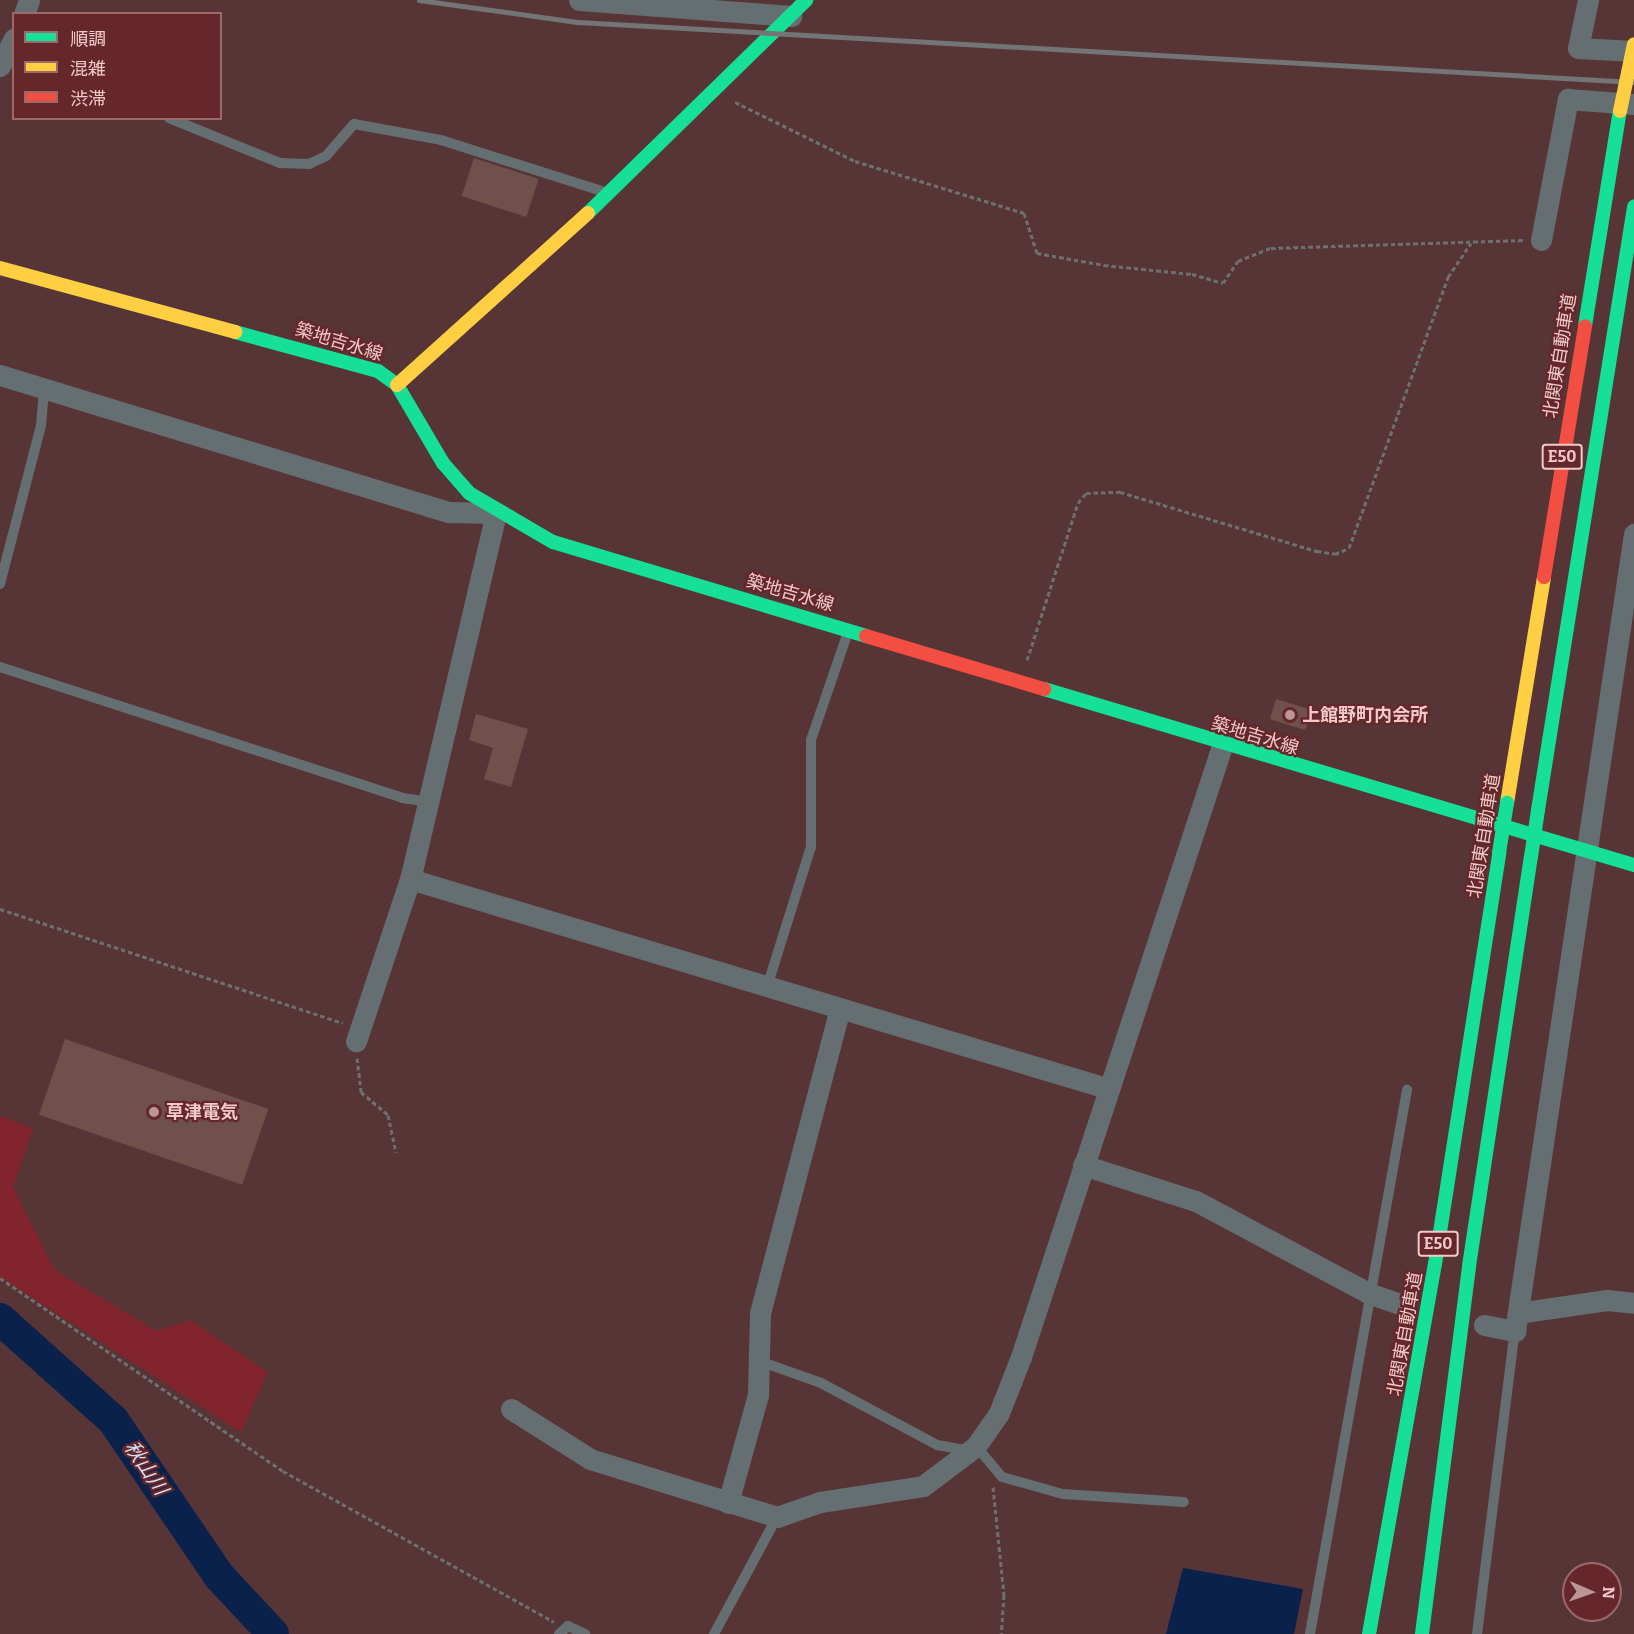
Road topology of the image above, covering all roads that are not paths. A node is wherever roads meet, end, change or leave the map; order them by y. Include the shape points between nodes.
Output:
1 (579, 0) edge
2 (806, 0) edge
3 (1588, 0) edge
4 (647, 3) edge
5 (790, 16) junction
6 (12, 42) edge
7 (1634, 44) edge
8 (1634, 51) edge
9 (0, 66) edge
10 (1627, 107) edge
11 (174, 120) edge
12 (610, 193) junction
13 (1634, 207) edge
14 (1541, 240) road end
15 (0, 268) edge
16 (0, 375) edge
17 (397, 385) junction
18 (44, 390) junction
19 (496, 513) junction
20 (1634, 534) edge
21 (0, 584) edge
22 (849, 630) junction
23 (0, 667) edge
24 (1222, 746) junction
25 (429, 801) junction
26 (1583, 850) junction
27 (1634, 865) edge
28 (410, 879) junction
29 (767, 987) junction
30 (840, 1009) junction
31 (359, 1035) road end
32 (1106, 1088) junction
33 (1407, 1090) dead end
34 (1083, 1165) junction
35 (1368, 1293) junction
36 (1634, 1303) edge
37 (1402, 1305) dead end
38 (1517, 1322) junction
39 (1484, 1325) dead end
40 (759, 1361) junction
41 (511, 1409) dead end
42 (973, 1448) junction
43 (1184, 1502) dead end
44 (728, 1503) junction
45 (777, 1517) junction
46 (559, 1634) edge
47 (585, 1634) edge
48 (714, 1634) edge
49 (1310, 1634) edge
50 (1369, 1634) edge
51 (1422, 1634) edge
52 (1478, 1634) edge

1 - 4 street
2 - 5 main road
3 - 8 street via 1578,48
4 - 5 street
5 - 12 main road
6 - 9 street
7 - 10 main road, 北関東自動車道 / E50, bridge
10 - 14 street via 1568,99
10 - 50 main road, 北関東自動車道 / E50, bridge via 1507,803 1435,1264
11 - 12 lane via 280,163 309,164 326,156 354,124 441,140
12 - 17 main road
13 - 51 main road, E50, bridge via 1469,1266
15 - 17 main road, 築地吉水線 via 368,367
16 - 18 street
17 - 19 main road, 築地吉水線 via 454,478
18 - 19 street via 449,512
18 - 21 lane via 41,426
19 - 22 main road, 築地吉水線 via 579,550
19 - 25 street
20 - 26 street
22 - 24 main road, 築地吉水線
22 - 29 lane via 811,740 811,847
23 - 25 lane via 402,798
24 - 26 main road, 築地吉水線
24 - 32 street
25 - 28 street
26 - 27 main road, 築地吉水線
26 - 38 street
28 - 29 street
28 - 31 street
29 - 30 street
30 - 32 street
30 - 40 street via 760,1313
32 - 34 street
33 - 35 lane
34 - 35 street via 1196,1201
34 - 42 street via 1021,1357 999,1413
35 - 37 street
35 - 49 lane
36 - 38 street via 1607,1300
38 - 39 street
38 - 52 lane
40 - 42 lane via 821,1383 937,1445
40 - 44 street via 754,1423
41 - 44 street via 590,1459
42 - 43 lane via 1002,1477 1063,1494
42 - 45 street via 923,1486 820,1502
44 - 45 street
45 - 48 lane
46 - 47 lane via 568,1626

